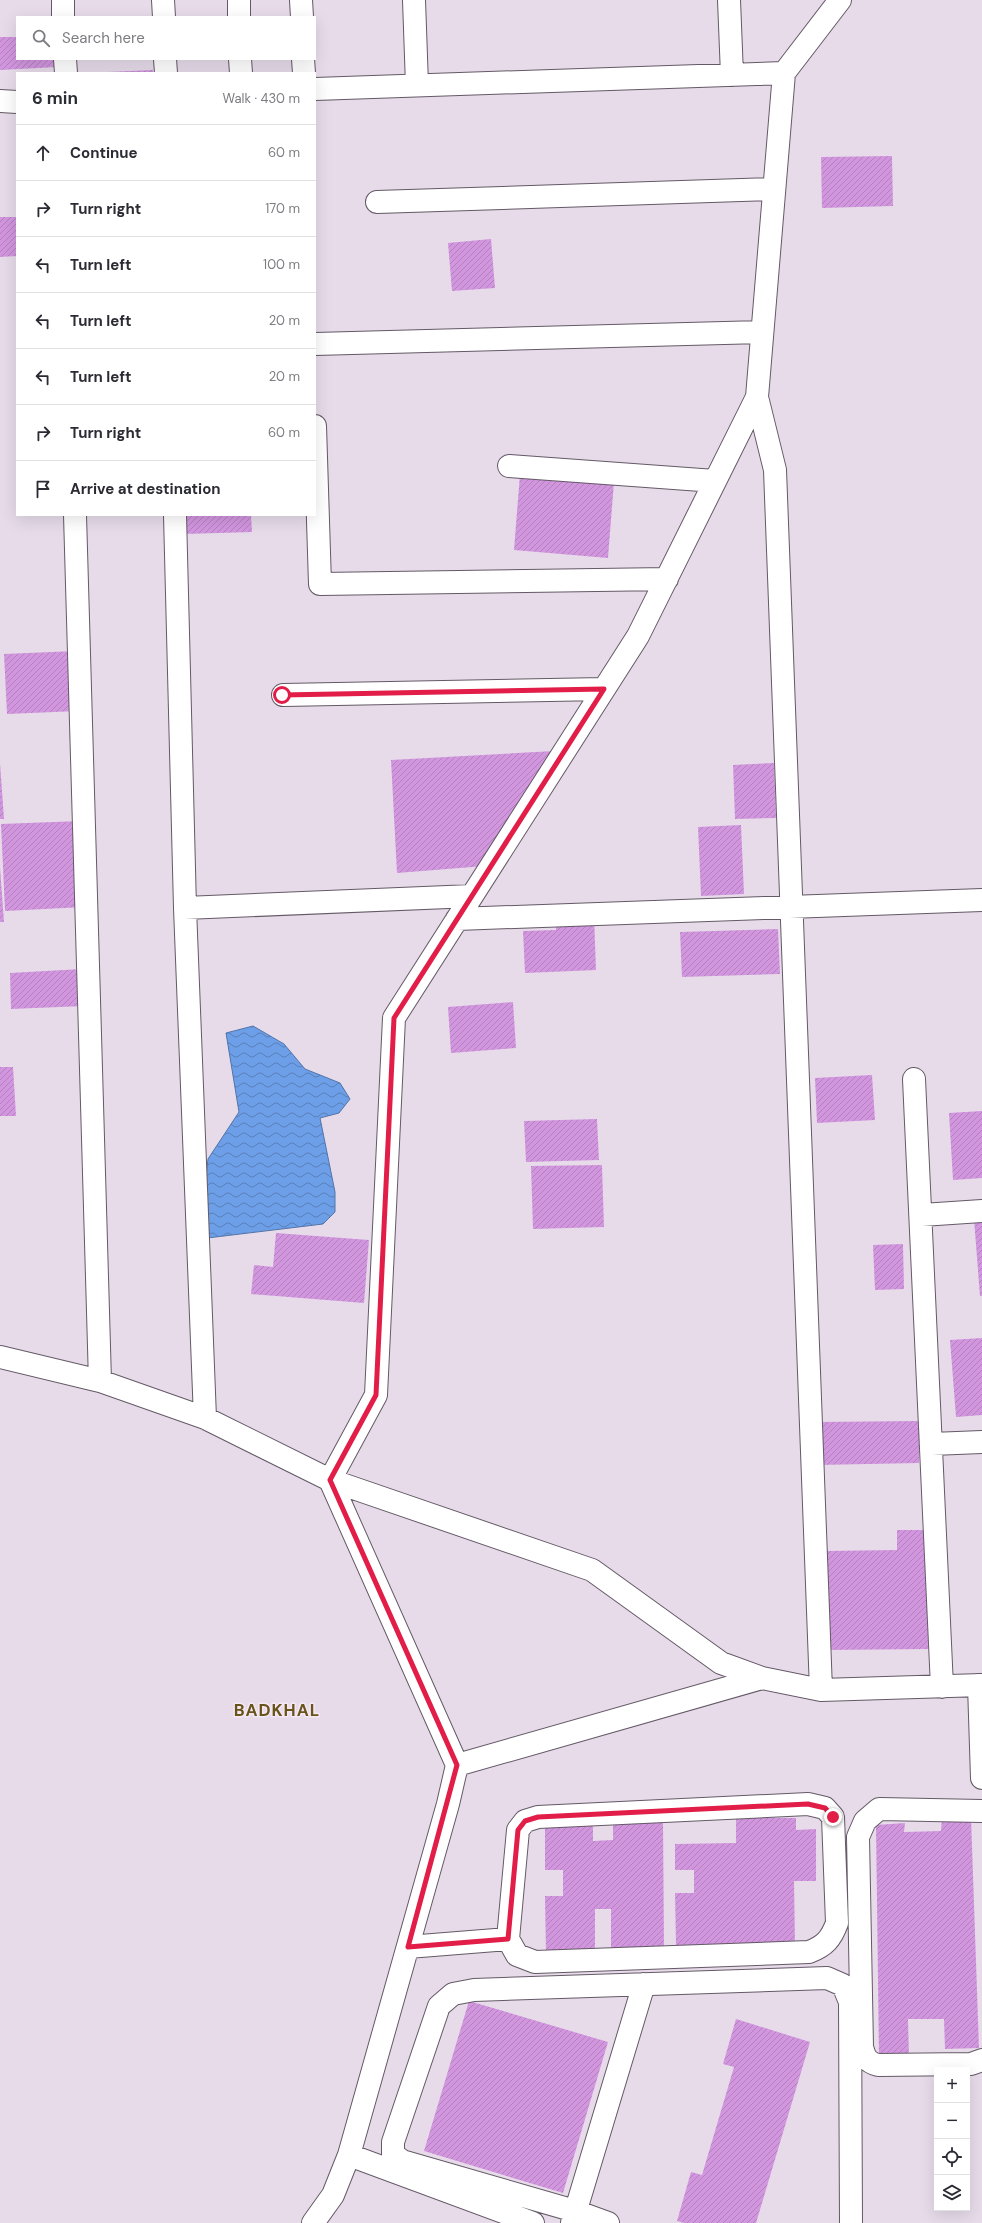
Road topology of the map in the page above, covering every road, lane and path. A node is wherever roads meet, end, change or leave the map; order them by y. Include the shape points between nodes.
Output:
1 (63, 0) edge
2 (163, 0) edge
3 (239, 0) edge
4 (301, 0) edge
5 (414, 0) edge
6 (729, 0) edge
7 (840, 0) edge
8 (63, 16) edge
9 (164, 16) edge
10 (239, 16) edge
11 (302, 16) edge
12 (65, 60) edge
13 (165, 60) edge
14 (240, 60) edge
15 (303, 60) edge
16 (66, 72) edge
17 (166, 72) edge
18 (241, 72) edge
19 (304, 72) edge
20 (784, 73) junction
21 (732, 75) junction
22 (417, 85) junction
23 (316, 89) edge
24 (0, 101) edge
25 (16, 102) edge
26 (774, 189) junction
27 (378, 202) dead end
28 (762, 332) junction
29 (316, 344) edge
30 (757, 397) junction
31 (316, 458) edge
32 (510, 466) dead end
33 (715, 481) junction
34 (75, 516) edge
35 (175, 516) edge
36 (666, 579) junction
37 (604, 689) junction
38 (282, 695) dead end
39 (472, 896) junction
40 (982, 900) edge
41 (791, 907) junction
42 (185, 908) junction
43 (458, 919) junction
44 (914, 1079) dead end
45 (982, 1211) edge
46 (922, 1215) junction
47 (0, 1357) edge
48 (100, 1381) junction
49 (205, 1418) junction
50 (982, 1442) edge
51 (932, 1444) junction
52 (330, 1480) junction
53 (762, 1678) junction
54 (980, 1685) edge
55 (942, 1687) junction
56 (821, 1690) junction
57 (457, 1765) junction
58 (982, 1778) edge
59 (982, 1811) edge
60 (508, 1939) junction
61 (408, 1947) junction
62 (644, 1984) junction
63 (982, 2060) edge
64 (349, 2155) junction
65 (333, 2195) junction
66 (574, 2217) edge
67 (313, 2223) edge
68 (329, 2223) edge
69 (533, 2223) edge
70 (608, 2223) edge
71 (851, 2223) edge

1 - 8 street
2 - 9 street
3 - 10 street
4 - 11 street
5 - 22 street
6 - 21 street
7 - 20 street
12 - 16 street
13 - 17 street
14 - 18 street
15 - 19 street
20 - 21 street
20 - 26 street
21 - 22 street
22 - 23 street
24 - 25 street
26 - 27 street
26 - 28 street
28 - 29 street
28 - 30 street
30 - 33 street
30 - 41 street via 775,470
31 - 36 street via 320,584
32 - 33 street
33 - 36 street
34 - 48 street
35 - 42 street
36 - 37 street via 638,636
37 - 38 street
37 - 39 street
39 - 42 street
39 - 43 street
40 - 41 street
41 - 43 street
41 - 56 street
42 - 49 street
43 - 52 street via 394,1018 376,1395
44 - 46 street
45 - 46 street
46 - 51 street
47 - 48 street
48 - 49 street
49 - 52 street
50 - 51 street
51 - 55 street
52 - 53 street via 592,1570 721,1663
52 - 57 street
53 - 56 street
53 - 57 street
54 - 55 street
54 - 58 street
55 - 56 street
57 - 61 street
59 - 63 street via 879,1809 865,1821 858,1837 864,2058 878,2065 971,2064
60 - 60 street via 517,1955 535,1962 809,1952 822,1947 832,1937 837,1923 833,1817 825,1808 808,1804 538,1817 525,1821 518,1830
60 - 61 street
61 - 64 street
62 - 66 street
62 - 66 street via 474,1990 453,1994 439,2006 393,2142 393,2154 402,2161
62 - 71 street via 828,1978 843,1985 850,2002
64 - 65 street
64 - 69 street
65 - 67 street
65 - 68 street
66 - 70 street

